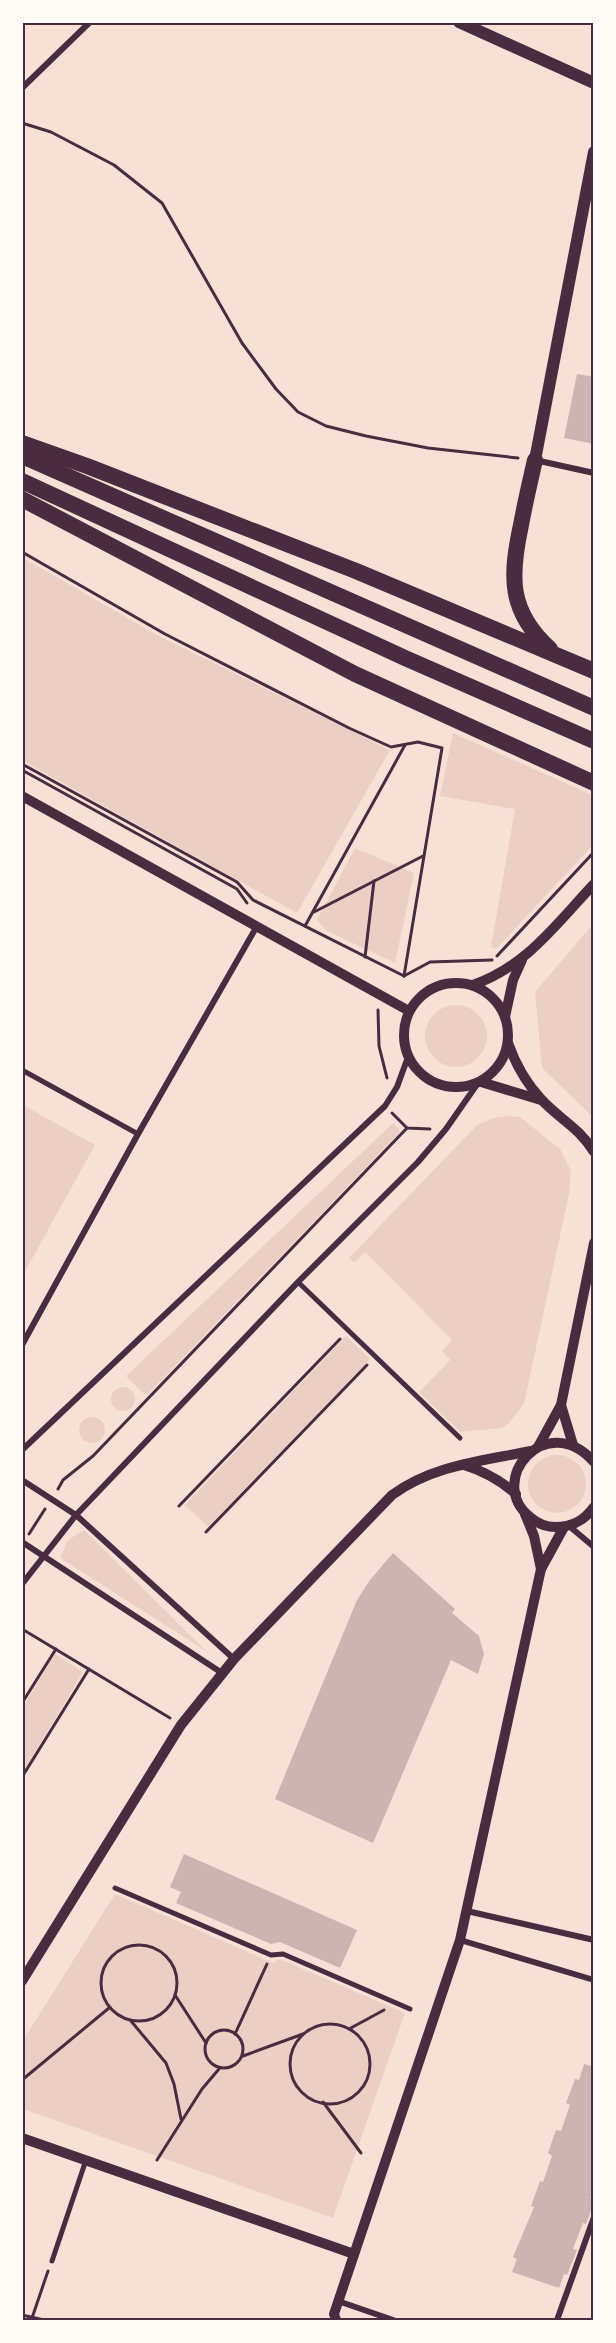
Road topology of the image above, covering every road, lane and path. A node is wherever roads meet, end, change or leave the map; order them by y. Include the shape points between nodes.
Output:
1 (90, 22) edge
2 (459, 22) edge
3 (594, 83) edge
4 (22, 88) edge
5 (22, 123) edge
6 (594, 152) edge
7 (22, 443) edge
8 (22, 456) edge
9 (535, 460) junction
10 (594, 473) edge
11 (22, 481) edge
12 (22, 499) edge
13 (22, 552) edge
14 (558, 655) junction
15 (594, 671) edge
16 (594, 708) edge
17 (594, 741) edge
18 (405, 745) junction
19 (22, 764) edge
20 (594, 783) edge
21 (22, 796) edge
22 (594, 852) edge
23 (424, 855) junction
24 (374, 881) junction
25 (594, 884) edge
26 (313, 913) junction
27 (257, 926) junction
28 (305, 926) junction
29 (365, 957) junction
30 (522, 959) junction
31 (404, 976) junction
32 (473, 985) junction
33 (409, 1011) junction
34 (505, 1017) junction
35 (508, 1043) junction
36 (408, 1057) junction
37 (22, 1070) edge
38 (480, 1082) junction
39 (541, 1100) junction
40 (407, 1128) dead end
41 (138, 1134) junction
42 (594, 1152) edge
43 (594, 1243) edge
44 (298, 1282) junction
45 (349, 1330) junction
46 (23, 1344) edge
47 (376, 1356) junction
48 (561, 1405) junction
49 (460, 1438) dead end
50 (573, 1445) junction
51 (535, 1449) junction
52 (22, 1450) edge
53 (594, 1462) edge
54 (463, 1465) junction
55 (22, 1480) edge
56 (516, 1494) junction
57 (51, 1499) junction
58 (179, 1506) dead end
59 (592, 1512) edge
60 (525, 1513) junction
61 (76, 1515) junction
62 (567, 1527) junction
63 (206, 1532) dead end
64 (23, 1542) edge
65 (594, 1547) edge
66 (43, 1555) junction
67 (541, 1569) junction
68 (22, 1584) edge
69 (22, 1629) edge
70 (56, 1649) junction
71 (234, 1659) junction
72 (89, 1669) junction
73 (222, 1673) junction
74 (22, 1703) edge
75 (181, 1725) junction
76 (22, 1777) edge
77 (114, 1888) dead end
78 (466, 1911) junction
79 (460, 1940) junction
80 (594, 1940) edge
81 (271, 1955) junction
82 (594, 1980) edge
83 (22, 1981) edge
84 (175, 1995) junction
85 (397, 2004) junction
86 (110, 2008) junction
87 (410, 2009) dead end
88 (131, 2020) junction
89 (349, 2029) junction
90 (236, 2034) junction
91 (303, 2034) junction
92 (206, 2043) junction
93 (243, 2055) junction
94 (219, 2069) junction
95 (22, 2080) edge
96 (323, 2102) junction
97 (182, 2119) junction
98 (22, 2138) edge
99 (361, 2153) dead end
100 (86, 2160) junction
101 (157, 2160) dead end
102 (594, 2217) edge
103 (354, 2254) junction
104 (52, 2261) joint
105 (338, 2301) junction
106 (22, 2315) edge
107 (32, 2318) junction
108 (44, 2320) edge
109 (336, 2320) edge
110 (393, 2320) edge
111 (557, 2320) edge

1 - 4 street
2 - 3 main road
5 - 9 path via 51,132 114,165 162,203 242,343 298,412 326,426 366,436 428,448
6 - 9 main road
7 - 14 highway via 366,575
8 - 16 highway
9 - 10 street
9 - 14 highway via 513,575 527,622
11 - 17 highway
12 - 20 highway via 355,674
13 - 18 path via 165,634 349,728 391,747
14 - 15 highway
18 - 23 path via 418,742 442,748
18 - 26 path
19 - 28 path via 237,882 253,900
21 - 27 street
22 - 31 path via 494,960 430,962
23 - 24 path
23 - 31 path
24 - 26 path
24 - 29 path
25 - 30 street
26 - 28 path
27 - 33 street
27 - 41 street
28 - 29 path
29 - 31 path
30 - 32 street
30 - 34 street
32 - 33 street via 458,982 437,987 418,999
32 - 34 street via 492,998
33 - 36 street via 404,1026
34 - 35 street
35 - 38 street via 499,1065
35 - 39 street via 519,1069
36 - 38 street via 420,1074 438,1085 458,1088
36 - 52 street via 385,1106
37 - 41 street
38 - 39 street
38 - 44 street via 418,1162
39 - 42 street via 576,1128
40 - 57 path via 93,1456 63,1480
41 - 46 street
43 - 48 street
44 - 45 street
44 - 61 street
45 - 47 street
45 - 58 path
47 - 49 street
47 - 63 path
48 - 50 street
48 - 51 street
50 - 51 street via 550,1443
50 - 53 street
51 - 54 street
51 - 56 street via 517,1470
54 - 56 street via 504,1483
54 - 71 street via 424,1476 392,1495
55 - 57 street
56 - 60 street
57 - 61 street
57 - 64 path
59 - 62 street
60 - 62 street via 543,1525
60 - 67 street
61 - 66 street
61 - 71 street
62 - 65 street
62 - 67 street
64 - 66 street
66 - 68 street
66 - 73 street
67 - 78 street
69 - 70 path
70 - 72 path
70 - 74 path
71 - 73 street
72 - 75 path
72 - 76 path
73 - 75 street
75 - 83 street
77 - 81 street
78 - 79 street
78 - 80 street
79 - 82 street
79 - 103 street
81 - 85 street via 283,1954
81 - 90 path
84 - 86 path via 176,1972 171,1962 154,1947 131,1945 120,1949 104,1965 100,1987
84 - 88 path via 162,2013 142,2021
84 - 92 path
85 - 87 street
85 - 89 path
86 - 88 path
86 - 95 path
88 - 97 path via 166,2063
89 - 91 path via 325,2024
89 - 96 path via 366,2048 368,2074 354,2095 330,2104
90 - 92 path via 218,2031
90 - 93 path via 243,2043
91 - 93 path
91 - 96 path via 290,2058 291,2071 304,2095
92 - 94 path via 205,2055
93 - 94 path via 235,2066
94 - 97 path
96 - 99 path
97 - 101 path
98 - 100 street
100 - 103 street
100 - 104 street
102 - 111 street
103 - 105 street
104 - 107 path
105 - 109 street
105 - 110 street
106 - 107 path
107 - 108 path

